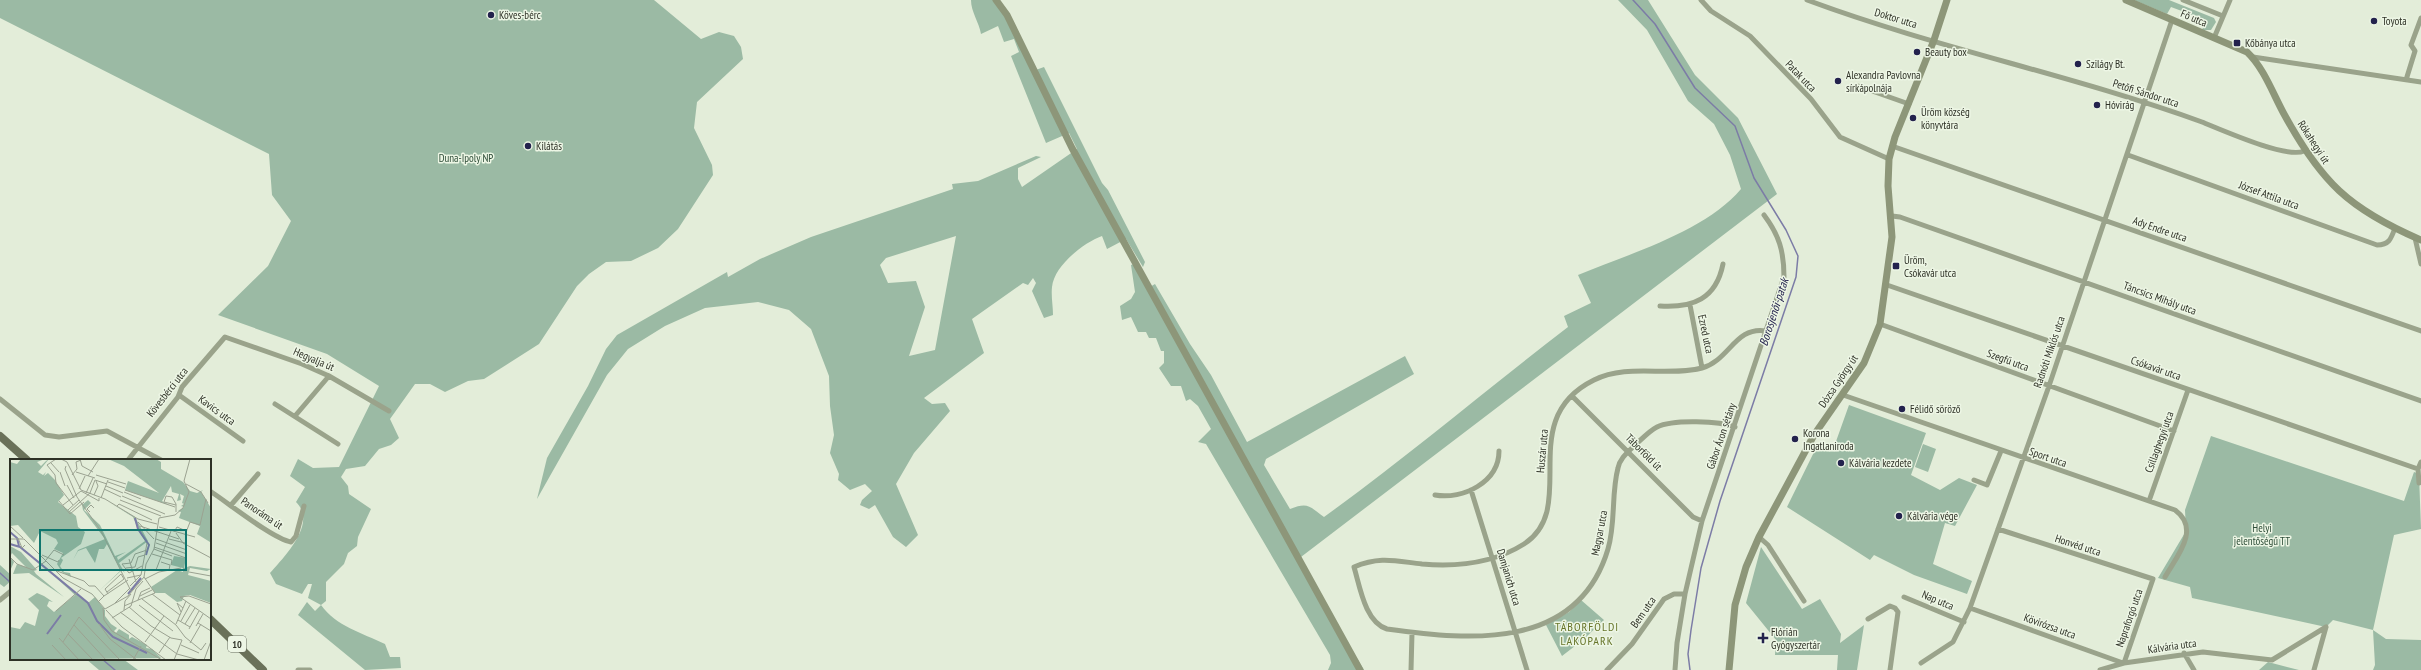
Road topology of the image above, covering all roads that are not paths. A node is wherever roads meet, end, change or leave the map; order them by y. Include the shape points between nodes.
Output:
1 (996, 0) edge
2 (1701, 0) edge
3 (1807, 0) edge
4 (1947, 0) edge
5 (2126, 0) edge
6 (2182, 0) edge
7 (2230, 0) edge
8 (2223, 16) junction
9 (2421, 18) edge
10 (2172, 20) junction
11 (2214, 38) junction
12 (1934, 40) junction
13 (2253, 57) junction
14 (2406, 80) junction
15 (2421, 82) edge
16 (1858, 86) dead end
17 (2146, 102) junction
18 (1909, 104) junction
19 (1892, 146) junction
20 (2304, 151) junction
21 (2128, 155) junction
22 (1889, 159) junction
23 (1764, 215) dead end
24 (1892, 216) junction
25 (2105, 220) junction
26 (2395, 228) junction
27 (2418, 239) edge
28 (1724, 264) dead end
29 (2421, 264) edge
30 (2084, 282) junction
31 (1887, 285) junction
32 (1690, 305) junction
33 (1660, 306) dead end
34 (1880, 324) junction
35 (1766, 331) junction
36 (2421, 331) edge
37 (225, 337) joint
38 (2062, 345) junction
39 (1702, 368) junction
40 (328, 376) junction
41 (2049, 386) junction
42 (2188, 390) junction
43 (1843, 394) junction
44 (179, 395) junction
45 (1572, 396) junction
46 (0, 399) edge
47 (2421, 401) edge
48 (275, 404) dead end
49 (390, 411) dead end
50 (295, 416) junction
51 (1735, 427) junction
52 (2174, 431) junction
53 (0, 436) edge
54 (244, 441) dead end
55 (338, 444) dead end
56 (137, 446) junction
57 (1499, 451) dead end
58 (1629, 451) junction
59 (2000, 451) junction
60 (2022, 458) junction
61 (26, 459) edge
62 (129, 459) edge
63 (159, 459) edge
64 (2421, 462) edge
65 (2418, 469) junction
66 (258, 474) dead end
67 (1974, 480) dead end
68 (2419, 483) dead end
69 (1472, 490) junction
70 (211, 492) edge
71 (1435, 496) dead end
72 (2149, 502) junction
73 (231, 505) junction
74 (304, 506) dead end
75 (1702, 521) junction
76 (1998, 529) junction
77 (1759, 537) junction
78 (1492, 559) junction
79 (1354, 567) joint
80 (2166, 577) dead end
81 (2152, 579) joint
82 (10, 592) edge
83 (1685, 594) junction
84 (1904, 597) dead end
85 (0, 600) edge
86 (1804, 601) dead end
87 (1970, 608) junction
88 (211, 620) edge
89 (1868, 620) dead end
90 (1964, 622) junction
91 (1516, 632) junction
92 (1412, 633) junction
93 (2184, 653) junction
94 (1922, 663) dead end
95 (2124, 663) junction
96 (263, 670) edge
97 (298, 670) edge
98 (310, 670) edge
99 (1360, 670) edge
100 (1411, 670) edge
101 (1527, 670) edge
102 (1607, 670) edge
103 (1675, 670) edge
104 (1729, 670) edge
105 (1890, 670) edge
106 (2100, 670) edge
107 (2194, 670) edge
108 (2314, 670) edge

1 - 99 street via 1015,29 1072,148
2 - 22 street, Patak utca via 1711,11 1750,36 1811,99 1840,137
3 - 12 street, Doktor utca
4 - 12 street, Dózsa György út
5 - 10 street, Fő utca
6 - 8 street, Fő utca
7 - 8 street
8 - 11 street
9 - 14 street via 2411,45 2415,51
10 - 11 street, Fő utca
10 - 17 street, Radnóti Miklós utca
11 - 13 street, Fő utca
12 - 17 street, Petőfi Sándor utca
12 - 18 street, Dózsa György út
13 - 14 street
13 - 20 street, Rókahegyi út
14 - 15 street
16 - 18 street
17 - 20 street, Petőfi Sándor utca via 2263,145 2294,154
17 - 21 street, Radnóti Miklós utca
18 - 19 street, Dózsa György út
19 - 22 street, Dózsa György út
19 - 25 street, Ady Endre utca
20 - 26 street, Rókahegyi út via 2325,178 2349,200 2369,215
21 - 25 street, Radnóti Miklós utca
21 - 26 street, József Attila utca via 2377,245 2385,245
22 - 24 street, Dózsa György út via 1888,186
23 - 35 street, Gábor Áron sétány via 1776,231 1784,266 1781,288
24 - 30 street, Táncsics Mihály utca
24 - 31 street, Dózsa György út via 1892,250
25 - 30 street, Radnóti Miklós utca
25 - 36 street, Ady Endre utca
26 - 27 street, Rókahegyi út
27 - 29 street
28 - 32 street via 1718,283 1711,292
30 - 38 street, Radnóti Miklós utca
30 - 47 street, Táncsics Mihály utca
31 - 34 street, Dózsa György út
31 - 38 street, Csókavár utca
32 - 33 street
32 - 39 street, Ezred utca
34 - 41 street, Szegfű utca
34 - 43 street, Dózsa György út via 1864,363
35 - 39 street, Huszár utca via 1746,332 1720,359
35 - 51 street, Gábor Áron sétány
37 - 40 street, Hegyalja út
37 - 44 street, Kövesbérci utca via 182,387
38 - 41 street, Radnóti Miklós utca
38 - 42 street, Csókavár utca
39 - 45 street, Huszár utca via 1678,372 1628,371 1610,374 1595,379
40 - 49 street, Hegyalja út
40 - 50 street
41 - 52 street, Szegfű utca
41 - 60 street, Radnóti Miklós utca
42 - 52 street, Csillaghegyi utca
42 - 65 street, Csókavár utca
43 - 59 street, Sport utca
43 - 77 street, Dózsa György út via 1814,435
44 - 54 street, Kavics utca
44 - 56 street, Kövesbérci utca
45 - 58 street, Táborföld út
45 - 78 street, Huszár utca via 1556,417 1552,433 1549,498 1545,521 1535,536 1526,543 1510,553
46 - 56 street via 45,435 59,437 107,431
48 - 50 street
50 - 55 street
51 - 58 street, Magyar utca via 1726,423 1667,424 1650,432
51 - 75 street, Gábor Áron sétány
52 - 72 street, Csillaghegyi utca
53 - 61 main road
56 - 62 street, Kövesbérci utca
56 - 63 street
57 - 69 street via 1499,460 1489,479
58 - 75 street, Táborföld út via 1693,517
58 - 91 street, Magyar utca via 1618,467 1609,548 1593,584 1568,610 1554,620
59 - 60 street, Sport utca
59 - 67 street via 1987,485
60 - 72 street, Sport utca
60 - 76 street, Radnóti Miklós utca
64 - 65 street
65 - 68 street
66 - 73 street
69 - 71 street via 1448,498
69 - 78 street, Damjanich utca
70 - 73 street, Panoráma út
72 - 80 street, Sport utca via 2175,510 2184,517 2187,526 2187,536
73 - 74 street, Panoráma út via 263,528 290,542 296,536
75 - 83 street, Gábor Áron sétány
76 - 81 street, Honvéd utca
76 - 87 street, Radnóti Miklós utca
77 - 86 street via 1768,545
77 - 104 street, Dózsa György út via 1746,567 1735,605
78 - 79 street, Huszár utca via 1440,565 1383,559
78 - 91 street, Damjanich utca
79 - 92 street, Magyar utca via 1364,598 1377,624 1387,629
81 - 95 street, Napraforgó utca
82 - 85 street
83 - 102 street, Bem utca via 1674,594 1664,599 1632,644
83 - 103 street, Gábor Áron sétány
84 - 90 street, Nap utca
87 - 90 street, Radnóti Miklós utca
87 - 95 street, Kövirózsa utca
88 - 96 main road, 10
89 - 105 street via 1890,606 1898,612
90 - 94 street, Radnóti Miklós utca via 1953,642
91 - 92 street, Magyar utca via 1471,636
91 - 101 street, Damjanich utca
92 - 100 street
93 - 95 street, Kálvária utca
93 - 107 street
93 - 108 street, Kálvária utca via 2203,652 2272,660 2326,627
95 - 106 street, Kálvária utca
97 - 98 street

